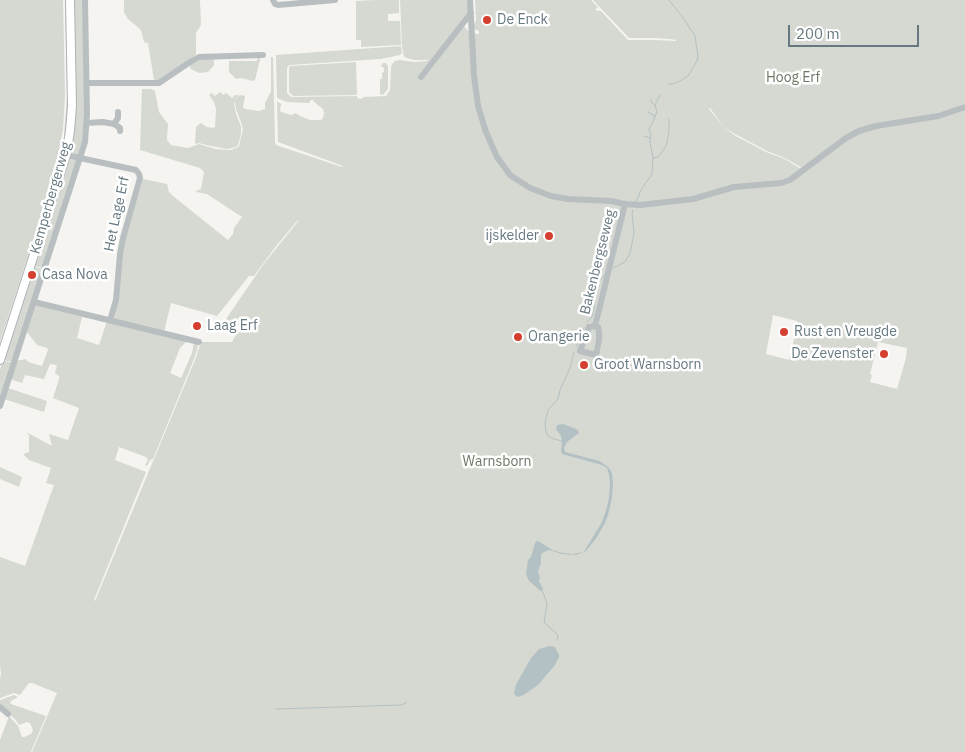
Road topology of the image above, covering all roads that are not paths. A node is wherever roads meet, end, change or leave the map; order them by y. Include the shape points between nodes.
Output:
1 (70, 0) edge
2 (85, 0) edge
3 (273, 0) edge
4 (335, 0) edge
5 (470, 0) edge
6 (471, 14) junction
7 (462, 25) junction
8 (472, 30) junction
9 (263, 55) dead end
10 (421, 77) dead end
11 (87, 85) junction
12 (965, 107) edge
13 (118, 112) dead end
14 (87, 123) junction
15 (114, 124) junction
16 (120, 131) dead end
17 (66, 155) junction
18 (80, 158) junction
19 (625, 204) junction
20 (34, 302) junction
21 (110, 320) junction
22 (595, 326) junction
23 (199, 342) dead end
24 (0, 360) edge
25 (0, 406) edge
26 (0, 707) edge
27 (8, 714) dead end

1 - 17 main road, Kemperbergerweg via 72,106
2 - 11 street, Kemperbergerweg
3 - 4 street via 278,5
5 - 6 street, Bakenbergseweg
6 - 7 street
6 - 8 street, Bakenbergseweg
7 - 8 street
7 - 10 street
8 - 19 street, Bakenbergseweg via 481,119 497,157 510,176 551,196
9 - 11 street via 199,57 157,84
11 - 14 street, Kemperbergerweg
12 - 19 street, Bakenbergseweg via 938,116 859,131 781,183 734,187 693,200
13 - 15 street
14 - 15 street
14 - 18 street, Kemperbergerweg
15 - 16 street
17 - 18 street, Het Lage Erf
17 - 24 main road, Kemperbergerweg
18 - 20 street, Kemperbergerweg
18 - 21 street, Het Lage Erf via 136,170 140,176 123,238 116,300
19 - 22 street, Bakenbergseweg
20 - 21 street
20 - 25 street, Kemperbergerweg
21 - 23 street
22 - 22 street, Bakenbergseweg via 599,333 596,355 580,351 589,327
26 - 27 street

